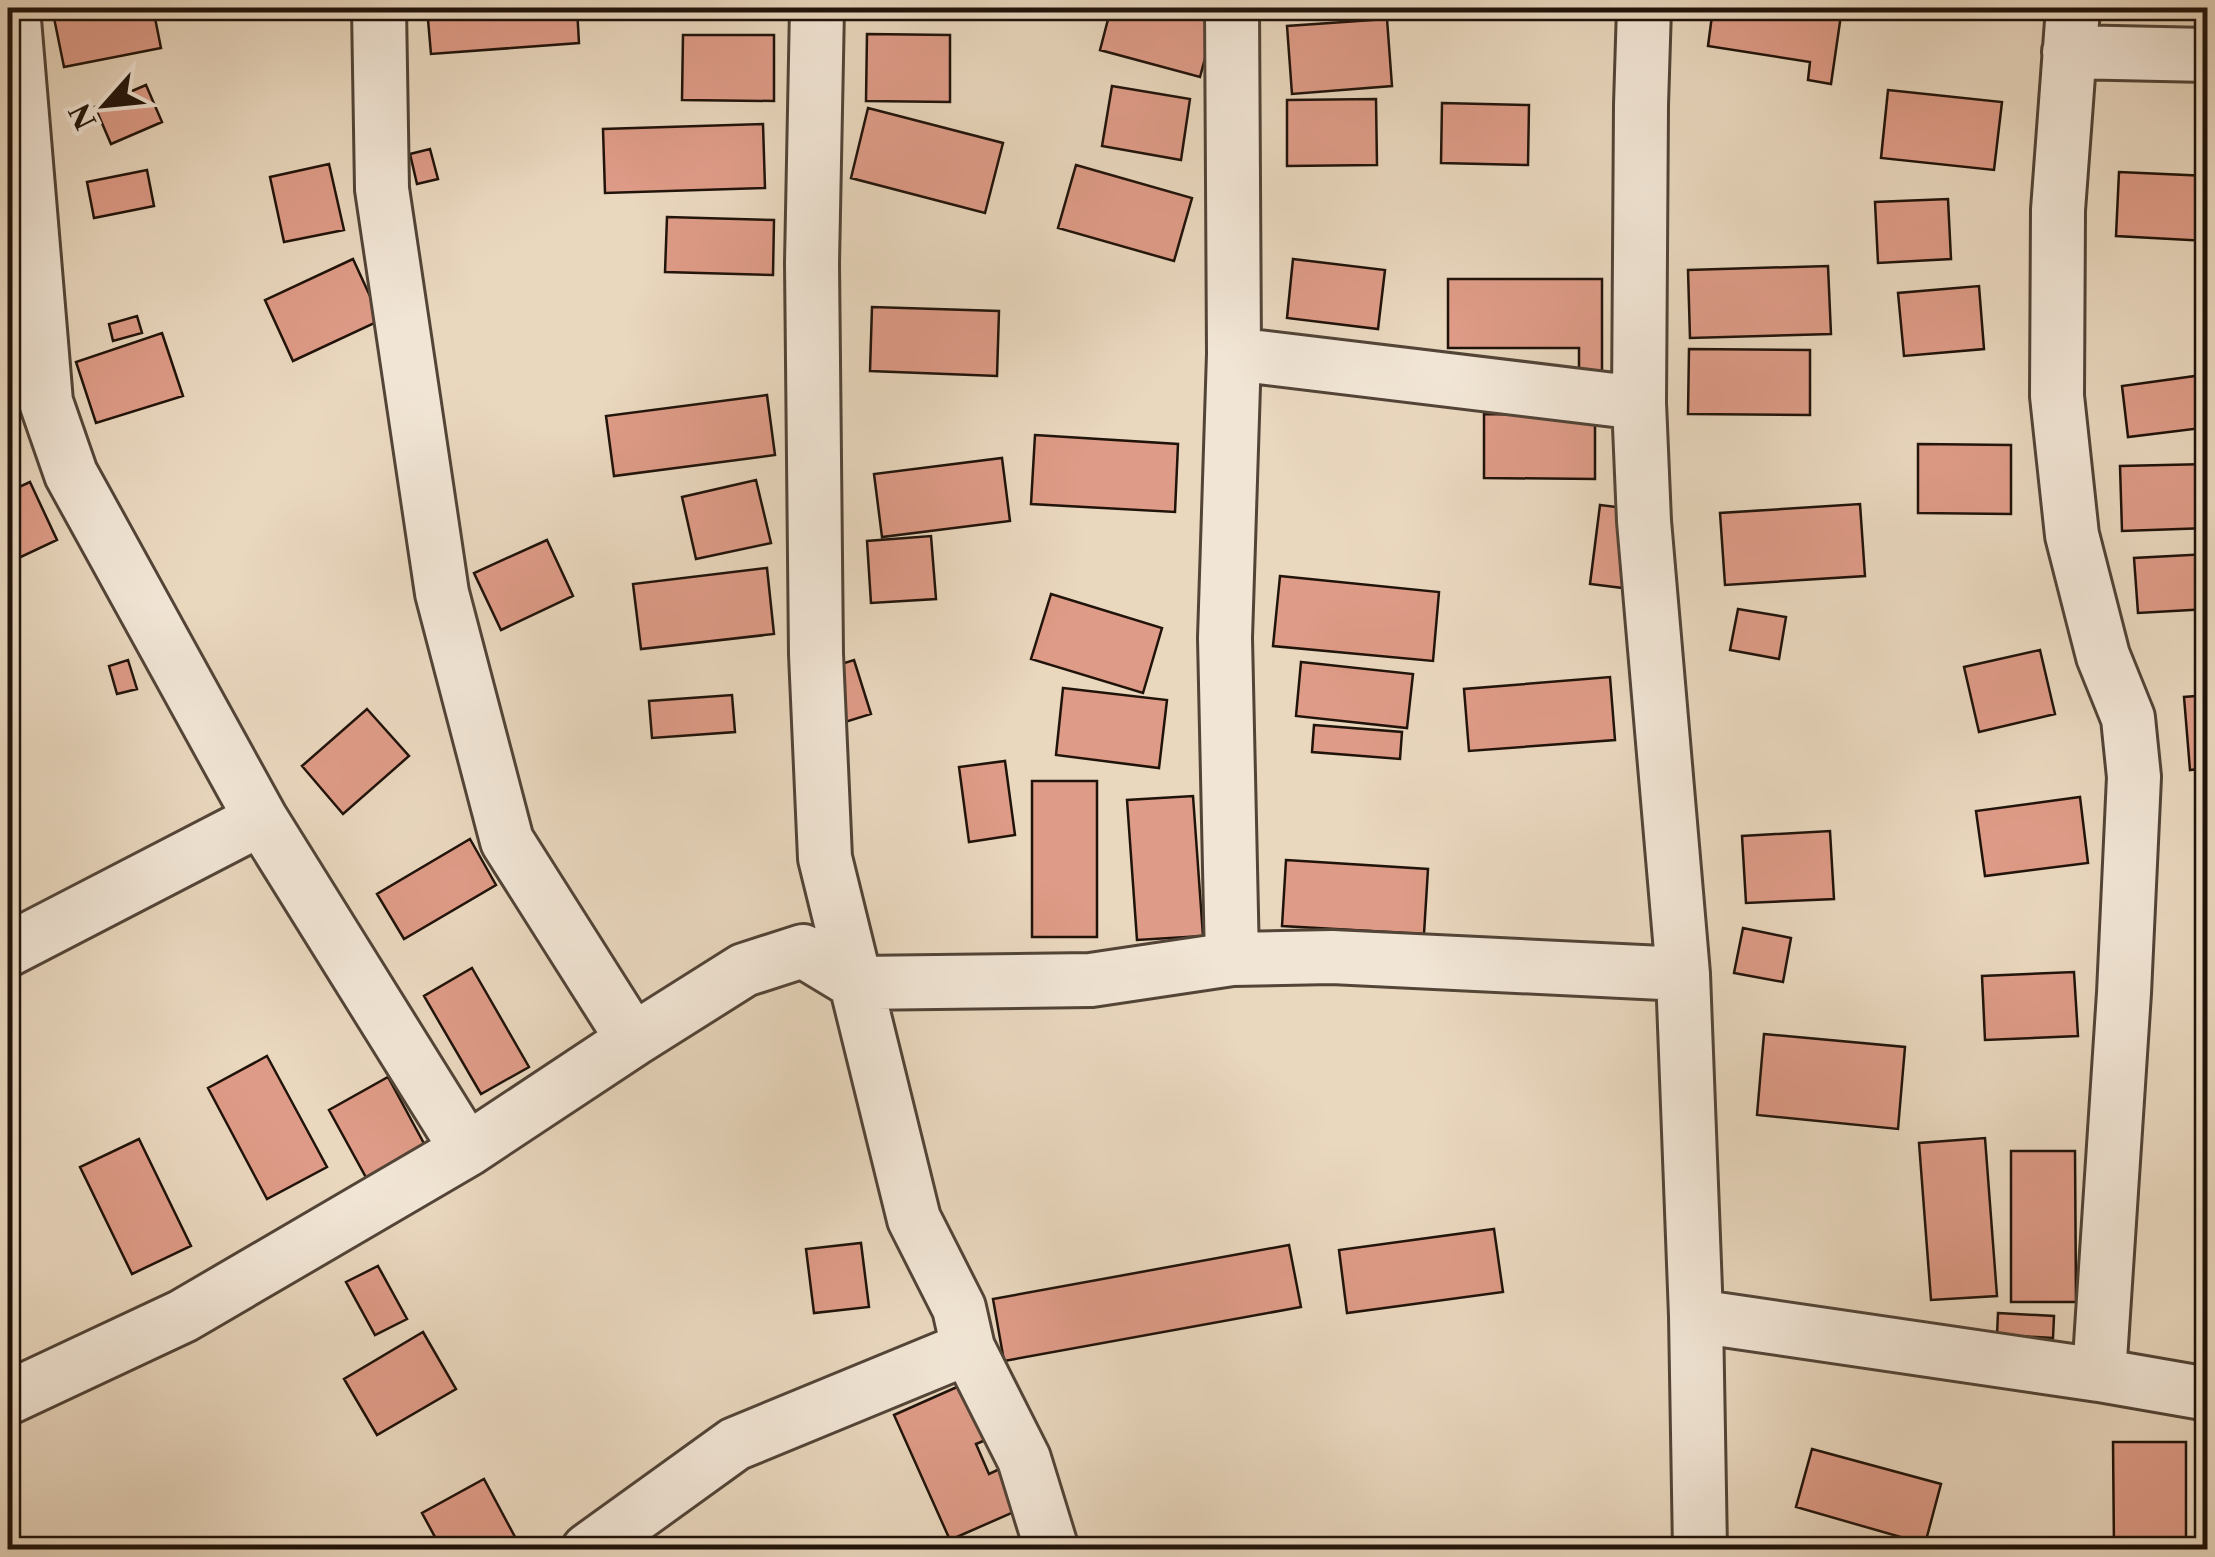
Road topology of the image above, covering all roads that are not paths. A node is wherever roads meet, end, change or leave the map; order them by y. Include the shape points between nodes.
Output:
1 (13, 8) edge
2 (379, 8) edge
3 (817, 8) edge
4 (1232, 8) edge
5 (1644, 8) edge
6 (2071, 30) edge
7 (2208, 55) edge
8 (14, 126) edge
9 (1234, 354) junction
10 (1640, 403) junction
11 (261, 820) junction
12 (8, 950) edge
13 (1232, 958) junction
14 (1682, 974) junction
15 (856, 984) junction
16 (632, 1040) junction
17 (467, 1150) junction
18 (1696, 1316) junction
19 (968, 1348) junction
20 (2099, 1375) junction
21 (2208, 1394) edge
22 (8, 1398) edge
23 (588, 1550) edge
24 (1052, 1550) edge
25 (1700, 1550) edge

1 - 8 street
2 - 16 street via 382,189 442,593 507,840
3 - 15 street via 816,654 826,858
4 - 9 street
5 - 10 street
6 - 7 street
6 - 20 street via 2058,210 2057,396 2072,534 2103,656 2128,718 2134,776
8 - 11 street via 46,402 71,474
9 - 10 street
9 - 13 street via 1225,638
10 - 14 street
11 - 12 street
11 - 17 street
13 - 14 street
13 - 15 street via 1092,980
14 - 18 street
15 - 16 street via 803,951 744,970
15 - 19 street via 914,1220 959,1308
16 - 17 street
17 - 22 street via 183,1316
18 - 20 street
18 - 25 street
19 - 23 street via 735,1444
19 - 24 street via 1024,1460
20 - 21 street

